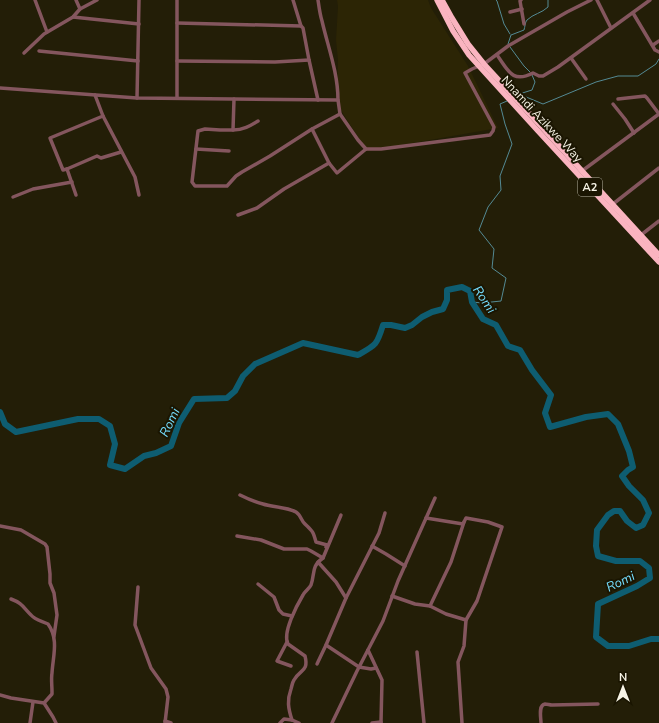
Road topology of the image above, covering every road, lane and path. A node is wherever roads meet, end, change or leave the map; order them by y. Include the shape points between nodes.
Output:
1 (35, 0) edge
2 (76, 0) edge
3 (96, 0) edge
4 (139, 0) edge
5 (177, 0) edge
6 (293, 0) edge
7 (318, 0) edge
8 (437, 0) edge
9 (442, 0) edge
10 (521, 0) edge
11 (590, 0) edge
12 (597, 0) edge
13 (650, 0) edge
14 (80, 9) junction
15 (522, 9) junction
16 (510, 12) dead end
17 (633, 13) junction
18 (73, 17) junction
19 (177, 23) junction
20 (139, 24) junction
21 (524, 24) dead end
22 (301, 26) junction
23 (611, 28) junction
24 (47, 32) junction
25 (659, 41) edge
26 (653, 45) junction
27 (39, 51) dead end
28 (659, 52) edge
29 (24, 53) dead end
30 (497, 55) junction
31 (571, 58) junction
32 (309, 60) junction
33 (138, 61) junction
34 (177, 61) junction
35 (482, 65) junction
36 (586, 79) dead end
37 (0, 88) edge
38 (95, 95) junction
39 (137, 98) junction
40 (177, 98) junction
41 (234, 99) junction
42 (618, 99) dead end
43 (318, 100) junction
44 (338, 100) junction
45 (614, 104) dead end
46 (340, 114) junction
47 (104, 116) junction
48 (258, 121) dead end
49 (312, 129) junction
50 (233, 130) junction
51 (634, 133) junction
52 (366, 149) junction
53 (196, 150) junction
54 (121, 151) junction
55 (229, 152) dead end
56 (329, 163) junction
57 (659, 168) edge
58 (68, 169) junction
59 (582, 171) junction
60 (72, 182) junction
61 (76, 195) dead end
62 (139, 195) dead end
63 (13, 197) dead end
64 (613, 204) junction
65 (238, 215) dead end
66 (659, 221) edge
67 (641, 235) junction
68 (659, 255) edge
69 (659, 262) edge
70 (240, 495) dead end
71 (435, 498) dead end
72 (385, 513) dead end
73 (341, 515) dead end
74 (426, 518) junction
75 (466, 518) junction
76 (0, 526) edge
77 (237, 536) dead end
78 (372, 546) junction
79 (323, 558) junction
80 (318, 562) junction
81 (405, 566) junction
82 (258, 584) dead end
83 (138, 587) dead end
84 (392, 596) junction
85 (346, 598) junction
86 (11, 599) dead end
87 (430, 606) junction
88 (292, 616) junction
89 (466, 620) junction
90 (54, 636) junction
91 (287, 642) junction
92 (326, 645) junction
93 (368, 650) junction
94 (417, 652) dead end
95 (317, 664) dead end
96 (292, 666) dead end
97 (359, 667) junction
98 (376, 668) junction
99 (0, 695) edge
100 (33, 702) junction
101 (44, 703) junction
102 (598, 704) dead end
103 (290, 713) junction
104 (284, 719) junction
105 (292, 720) junction
106 (165, 722) edge
107 (381, 722) edge
108 (30, 723) edge
109 (56, 723) edge
110 (171, 723) edge
111 (280, 723) edge
112 (299, 723) edge
113 (332, 723) edge
114 (372, 723) edge
115 (424, 723) edge
116 (462, 723) edge
117 (541, 723) edge

1 - 24 street
2 - 14 street
3 - 14 street
4 - 20 street
5 - 19 street
6 - 22 street
7 - 44 street via 335,72
8 - 35 highway, Nnamdi Azikwe Way / A2 via 469,55
9 - 35 highway, Nnamdi Azikwe Way / A2
10 - 15 street
11 - 30 street
12 - 23 street
13 - 17 street
14 - 18 street
15 - 16 street
15 - 21 street
17 - 23 street
17 - 26 street
18 - 20 street
18 - 24 street
19 - 22 street
19 - 34 street
20 - 33 street
22 - 32 street
23 - 31 street
24 - 29 street
25 - 26 street
26 - 28 street
27 - 33 street
30 - 31 street via 512,75 517,77 531,74 543,76
30 - 35 street
31 - 36 street
32 - 34 street
32 - 43 street
33 - 39 street
34 - 40 street
35 - 52 street via 465,73 494,128 490,135
35 - 59 highway, Nnamdi Azikwe Way / A2
35 - 69 highway, Nnamdi Azikwe Way / A2
37 - 38 street
38 - 39 street
38 - 47 street
39 - 40 street
40 - 41 street
41 - 43 street
41 - 50 street
42 - 51 street via 644,96 659,114
43 - 44 street
44 - 46 street
45 - 51 street
46 - 49 street
46 - 52 street
47 - 54 street
47 - 58 street via 50,138 63,170
48 - 50 street via 240,130
49 - 53 street via 236,176 227,186 193,184
49 - 56 street
50 - 53 street via 198,131
51 - 59 street
52 - 56 street via 337,173
53 - 55 street
54 - 58 street via 101,158 97,156
54 - 62 street via 135,177
56 - 65 street via 257,208
57 - 64 street
58 - 60 street
59 - 64 highway, Nnamdi Azikwe Way / A2
60 - 61 street
60 - 63 street
64 - 67 highway, Nnamdi Azikwe Way / A2
66 - 67 street
67 - 68 highway, Nnamdi Azikwe Way / A2
70 - 79 street via 297,513 312,530 316,542 327,545
71 - 74 street
72 - 78 street via 379,534
73 - 79 street
74 - 75 street via 463,524
74 - 81 street
75 - 87 street via 451,562
75 - 89 street via 488,522 502,528 477,601
76 - 90 street via 21,530 47,547 50,582 57,615
77 - 79 street via 261,540 284,549 307,549
78 - 81 street
78 - 85 street
79 - 80 street
80 - 85 street
80 - 88 street via 311,585
81 - 84 street
82 - 88 street via 274,597 283,614
83 - 106 street via 135,624 151,668 166,689 168,697
84 - 87 street
84 - 93 street
85 - 92 street
86 - 90 street via 20,603 31,616 48,624
87 - 89 street
88 - 91 street
89 - 116 street via 464,646 458,662
90 - 101 street via 52,694
91 - 96 street via 277,661
91 - 103 street via 305,656 306,664 294,679 288,695
92 - 95 street
92 - 97 street
93 - 97 street
93 - 98 street
94 - 115 street
97 - 98 street
97 - 113 street
98 - 107 street via 382,680
99 - 100 street
100 - 101 street
100 - 108 street
101 - 109 street
102 - 117 street via 542,705
103 - 104 street
103 - 105 street
104 - 105 street
104 - 111 street
105 - 112 street
106 - 110 street
107 - 114 street

